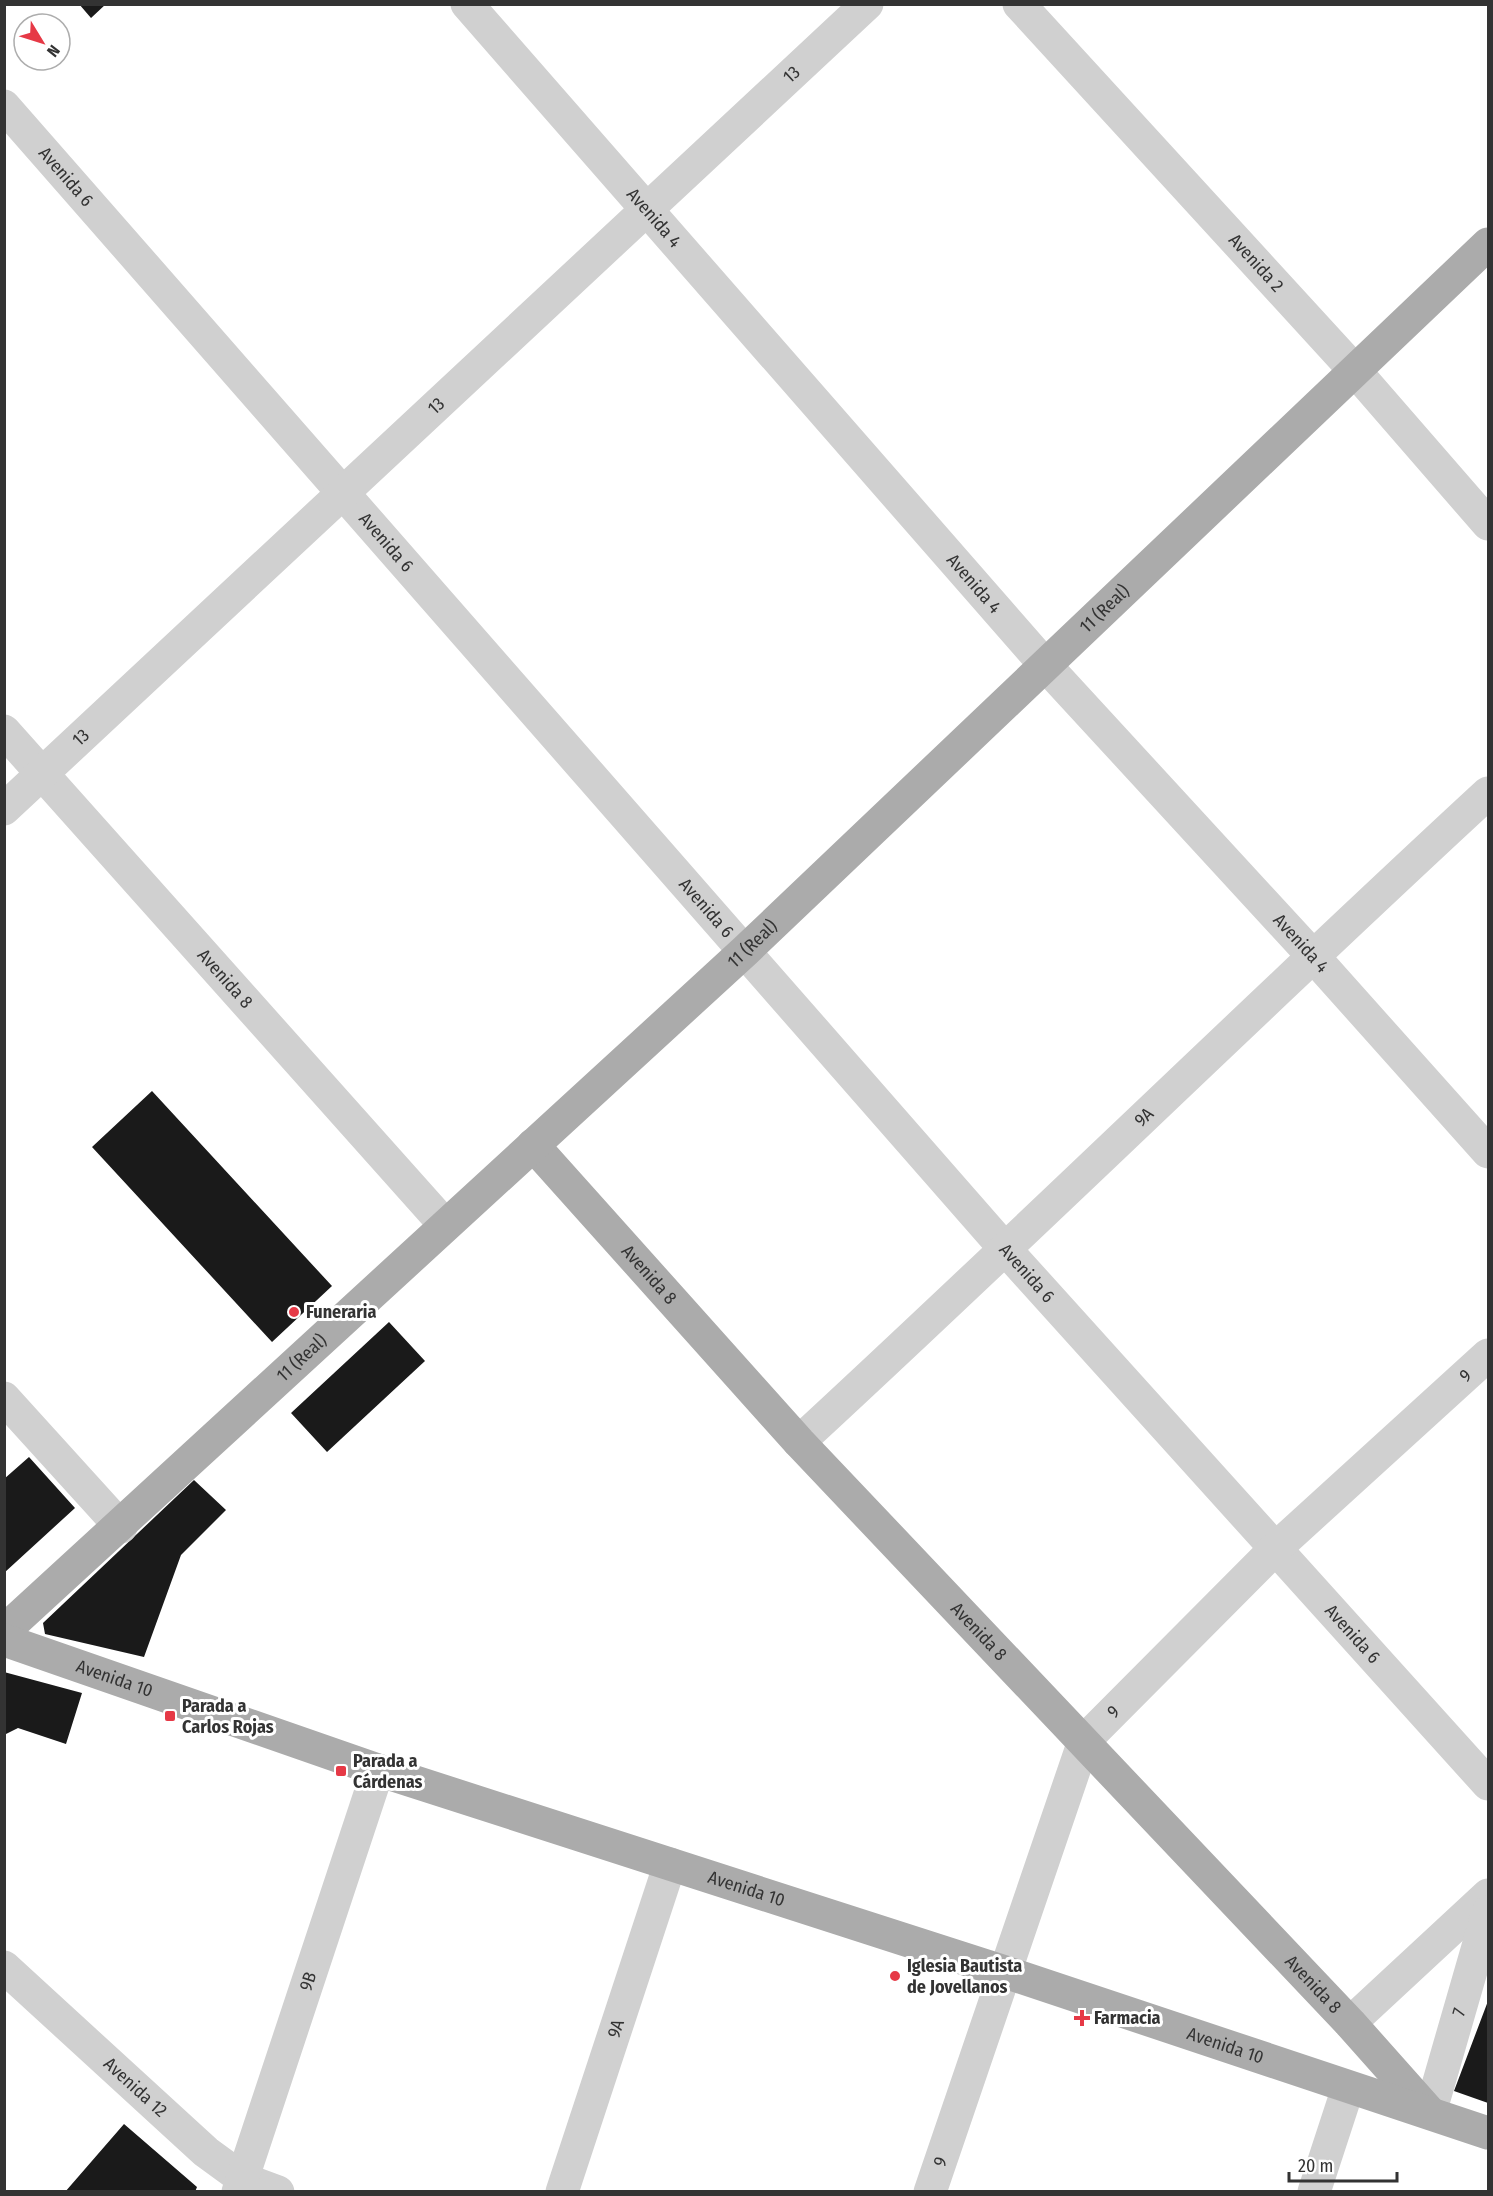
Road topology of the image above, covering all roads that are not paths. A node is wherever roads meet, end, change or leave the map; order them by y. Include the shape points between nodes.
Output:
1 (467, 4) edge
2 (867, 4) edge
3 (1019, 4) edge
4 (4, 106) edge
5 (645, 209) junction
6 (1488, 244) edge
7 (1356, 372) junction
8 (344, 494) junction
9 (1488, 524) edge
10 (1046, 666) junction
11 (4, 731) edge
12 (44, 772) junction
13 (1488, 793) edge
14 (4, 809) edge
15 (745, 951) junction
16 (1312, 955) junction
17 (533, 1145) junction
18 (1488, 1152) edge
19 (445, 1225) junction
20 (1006, 1250) junction
21 (1488, 1355) edge
22 (4, 1398) edge
23 (799, 1442) junction
24 (121, 1527) junction
25 (1276, 1548) junction
26 (4, 1631) edge
27 (4, 1641) edge
28 (1084, 1741) junction
29 (378, 1770) junction
30 (1488, 1784) edge
31 (670, 1864) junction
32 (1488, 1895) edge
33 (1488, 1912) edge
34 (4, 1966) edge
35 (1005, 1972) junction
36 (1350, 2023) junction
37 (1348, 2088) junction
38 (1430, 2113) junction
39 (1488, 2133) edge
40 (241, 2185) edge
41 (278, 2192) edge
42 (562, 2192) edge
43 (930, 2192) edge
44 (1314, 2192) edge

1 - 5 street, Avenida 4
2 - 5 street, 13
3 - 7 street, Avenida 2
4 - 8 street, Avenida 6
5 - 8 street, 13
5 - 10 street, Avenida 4
6 - 7 main road, 11 (Real)
7 - 9 street, Avenida 2
7 - 10 main road, 11 (Real)
8 - 12 street, 13
8 - 15 street, Avenida 6
10 - 15 main road, 11 (Real)
10 - 16 street, Avenida 4
11 - 12 street, Avenida 8
12 - 14 street, 13
12 - 19 street, Avenida 8
13 - 16 street, 9A
15 - 17 main road, 11 (Real)
15 - 20 street, Avenida 6
16 - 18 street, Avenida 4
16 - 20 street, 9A
17 - 19 main road, 11 (Real)
17 - 23 main road, Avenida 8
19 - 24 main road, 11 (Real)
20 - 23 street, 9A
20 - 25 street, Avenida 6
21 - 25 street, 9
22 - 24 street
23 - 28 main road, Avenida 8
24 - 26 main road, 11 (Real)
25 - 28 street, 9
25 - 30 street, Avenida 6
27 - 29 main road, Avenida 10
28 - 35 street, 9
28 - 36 main road, Avenida 8
29 - 31 main road, Avenida 10
29 - 40 street, 9B
31 - 35 main road, Avenida 10
31 - 42 street, 9A
32 - 36 street
33 - 38 street, 7
34 - 40 street, Avenida 12
35 - 37 main road, Avenida 10
35 - 43 street, 9
36 - 38 main road, Avenida 8
37 - 38 main road, Avenida 10
37 - 44 street
38 - 39 main road, Avenida 10
40 - 41 street, Avenida 12

